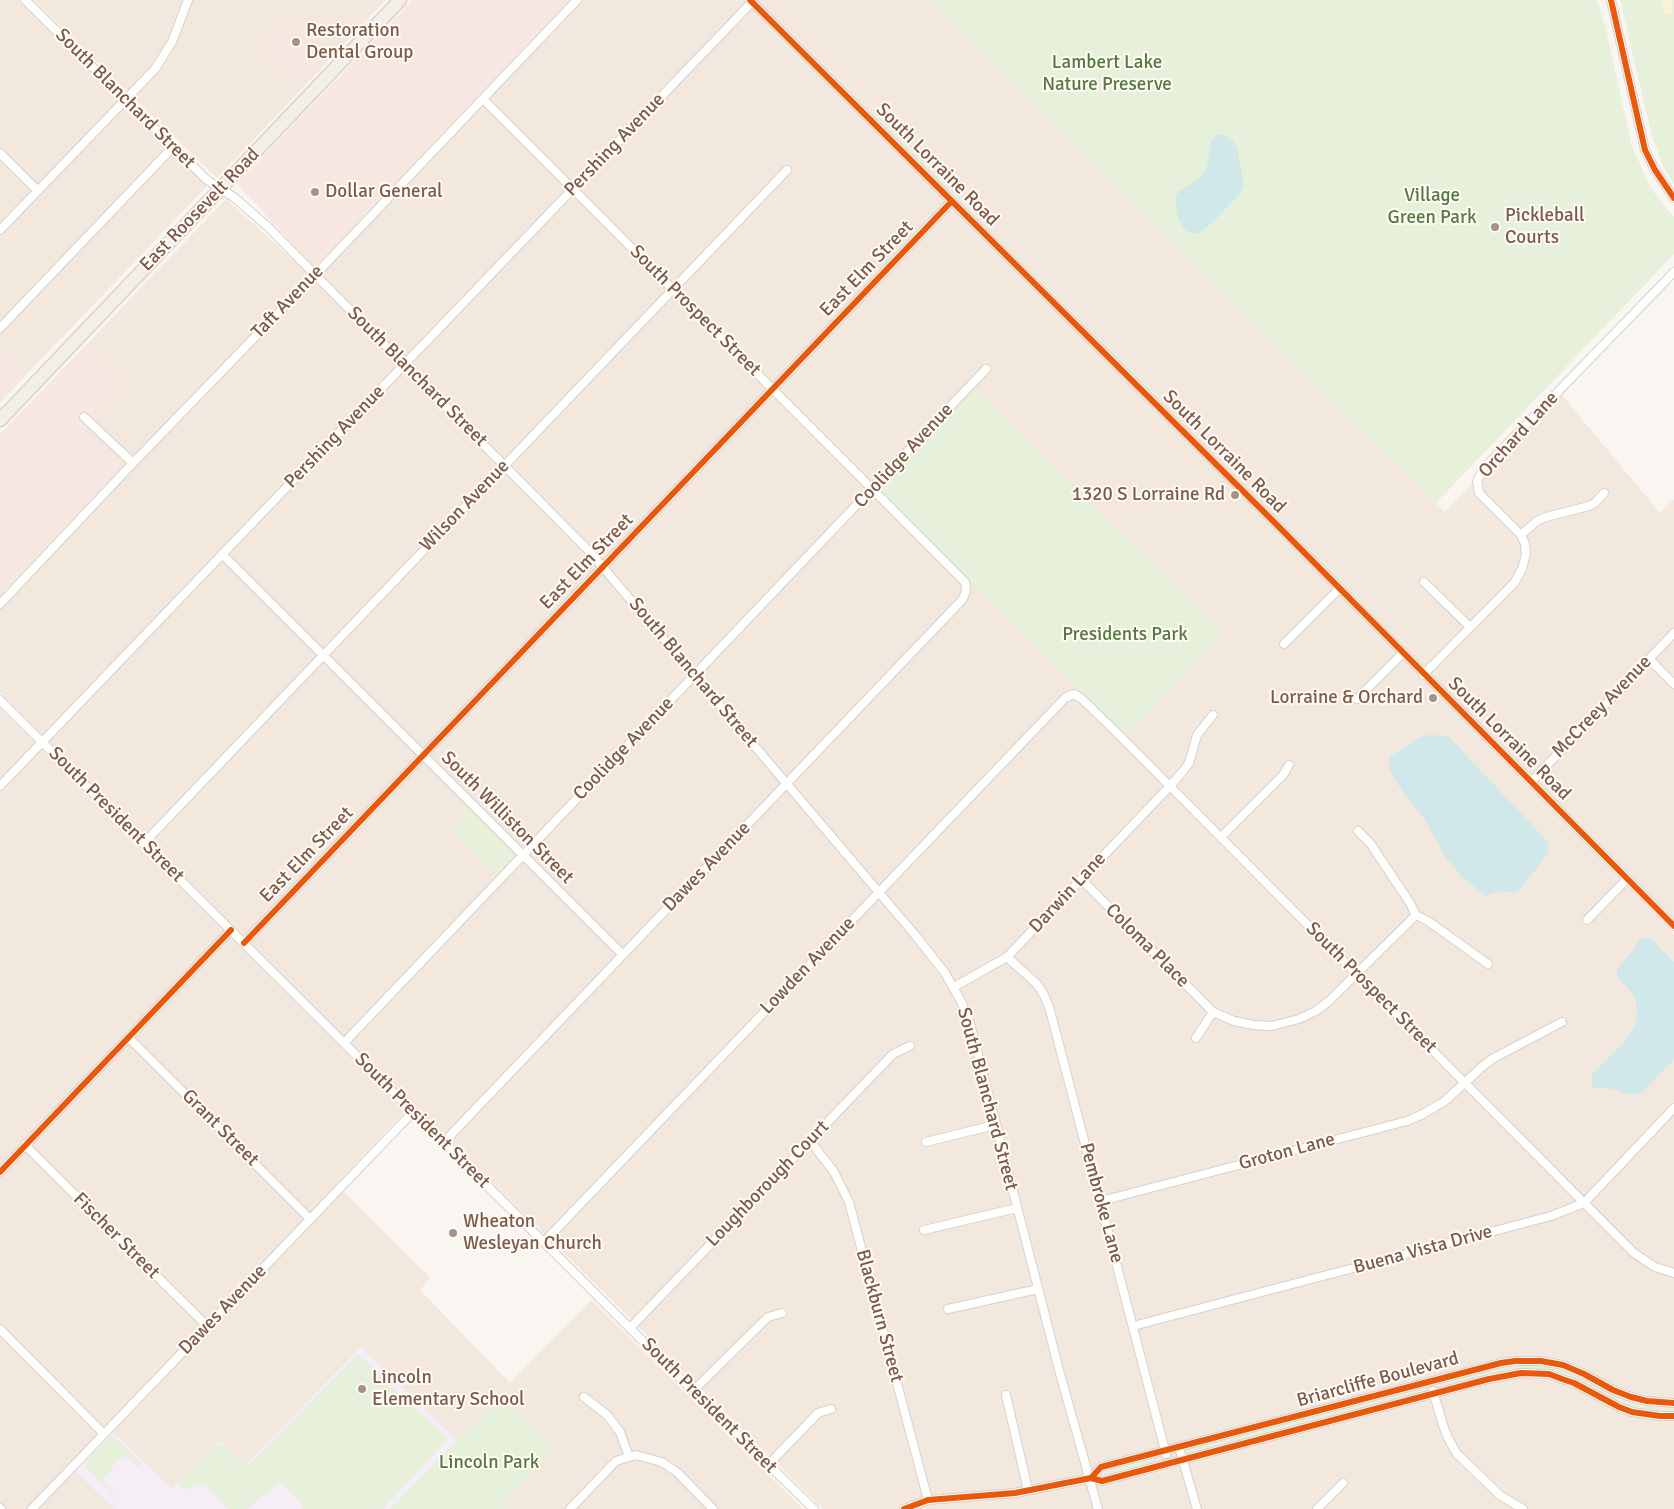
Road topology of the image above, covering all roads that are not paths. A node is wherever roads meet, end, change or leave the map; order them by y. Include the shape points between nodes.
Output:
1 (25, 0) edge
2 (188, 0) edge
3 (577, 0) edge
4 (1611, 0) edge
5 (751, 1) edge
6 (394, 2) edge
7 (483, 99) junction
8 (126, 100) junction
9 (174, 147) junction
10 (0, 153) edge
11 (787, 170) dead end
12 (221, 188) junction
13 (572, 189) junction
14 (38, 191) junction
15 (1674, 198) edge
16 (952, 202) junction
17 (0, 230) edge
18 (1674, 272) edge
19 (315, 275) junction
20 (673, 289) junction
21 (0, 328) edge
22 (404, 364) junction
23 (986, 369) dead end
24 (773, 389) junction
25 (84, 417) dead end
26 (0, 420) edge
27 (132, 463) junction
28 (504, 465) junction
29 (873, 489) junction
30 (1604, 493) dead end
31 (1521, 535) junction
32 (222, 554) junction
33 (603, 567) junction
34 (1424, 582) dead end
35 (966, 589) joint
36 (1339, 589) junction
37 (0, 604) edge
38 (1470, 627) junction
39 (1674, 633) edge
40 (1284, 644) dead end
41 (1402, 654) junction
42 (323, 655) junction
43 (1649, 659) junction
44 (695, 675) junction
45 (1423, 675) junction
46 (1674, 684) edge
47 (1074, 694) joint
48 (1357, 699) dead end
49 (0, 700) edge
50 (1213, 715) dead end
51 (42, 742) junction
52 (423, 755) junction
53 (1289, 765) dead end
54 (1531, 782) junction
55 (787, 784) junction
56 (0, 786) edge
57 (1170, 786) junction
58 (1358, 831) dead end
59 (1221, 837) junction
60 (144, 843) junction
61 (523, 855) junction
62 (1081, 879) junction
63 (1627, 879) junction
64 (879, 892) junction
65 (1416, 915) junction
66 (1586, 920) dead end
67 (1674, 926) edge
68 (231, 930) junction
69 (244, 943) junction
70 (623, 955) junction
71 (1007, 958) junction
72 (1488, 964) dead end
73 (1357, 974) junction
74 (954, 987) junction
75 (1213, 1012) junction
76 (1562, 1022) dead end
77 (129, 1038) junction
78 (1196, 1038) dead end
79 (344, 1042) junction
80 (910, 1046) dead end
81 (1465, 1083) junction
82 (1674, 1108) edge
83 (414, 1112) junction
84 (995, 1125) junction
85 (810, 1141) junction
86 (444, 1142) junction
87 (926, 1142) dead end
88 (26, 1145) junction
89 (0, 1172) edge
90 (1101, 1201) junction
91 (1584, 1203) junction
92 (1017, 1208) junction
93 (310, 1219) junction
94 (924, 1230) dead end
95 (544, 1242) junction
96 (1674, 1273) edge
97 (1038, 1289) junction
98 (948, 1309) dead end
99 (782, 1313) dead end
100 (207, 1326) junction
101 (1133, 1326) junction
102 (0, 1328) edge
103 (630, 1328) junction
104 (1430, 1382) junction
105 (694, 1391) junction
106 (1434, 1394) junction
107 (1006, 1395) dead end
108 (584, 1397) dead end
109 (1674, 1403) edge
110 (831, 1409) dead end
111 (1674, 1416) edge
112 (104, 1434) junction
113 (1179, 1447) junction
114 (1165, 1451) junction
115 (630, 1457) junction
116 (1182, 1460) junction
117 (1168, 1463) junction
118 (768, 1465) junction
119 (1091, 1478) junction
120 (1343, 1483) dead end
121 (1028, 1490) junction
122 (928, 1500) junction
123 (32, 1509) edge
124 (570, 1509) edge
125 (713, 1509) edge
126 (814, 1509) edge
127 (904, 1509) edge
128 (1098, 1509) edge
129 (1197, 1509) edge
130 (1318, 1509) edge
131 (1522, 1509) edge

1 - 8 street, South Blanchard Street
2 - 8 street via 162,59
3 - 7 street, Taft Avenue
4 - 15 street via 1646,150
5 - 13 street, Pershing Avenue
5 - 16 street, South Lorraine Road
6 - 12 main road, East Roosevelt Road
7 - 13 street, South Prospect Street
7 - 19 street, Taft Avenue
8 - 9 street, South Blanchard Street
8 - 14 street
9 - 12 street, South Blanchard Street via 207,180
9 - 21 street
10 - 14 street
11 - 20 street, Wilson Avenue
12 - 19 street, South Blanchard Street via 267,226
12 - 26 main road, East Roosevelt Road
13 - 20 street, South Prospect Street
13 - 22 street, Pershing Avenue
14 - 17 street
16 - 24 street, East Elm Street
16 - 36 street, South Lorraine Road
18 - 31 street, Orchard Lane via 1485,467 1477,481 1479,493
19 - 22 street, South Blanchard Street
19 - 27 street, Taft Avenue
20 - 24 street, South Prospect Street
20 - 28 street, Wilson Avenue
22 - 28 street, South Blanchard Street
22 - 32 street, Pershing Avenue
23 - 29 street, Coolidge Avenue
24 - 29 street, South Prospect Street
24 - 33 street, East Elm Street
25 - 27 street
27 - 37 street, Taft Avenue
28 - 33 street, South Blanchard Street
28 - 42 street, Wilson Avenue
29 - 35 street, South Prospect Street via 965,582
29 - 44 street, Coolidge Avenue
30 - 31 street via 1589,506 1538,520
31 - 38 street via 1526,554 1518,578
32 - 42 street, South Williston Street
32 - 51 street, Pershing Avenue
33 - 44 street, South Blanchard Street
33 - 52 street, East Elm Street
34 - 38 street
35 - 55 street, Dawes Avenue via 962,600
36 - 40 street
36 - 41 street, South Lorraine Road
38 - 45 street
39 - 43 street, McCreey Avenue
41 - 45 street, South Lorraine Road
41 - 48 street
42 - 52 street, South Williston Street
42 - 60 street, Wilson Avenue
43 - 46 street
43 - 54 street, McCreey Avenue
44 - 55 street, South Blanchard Street
44 - 61 street, Coolidge Avenue
45 - 54 street, South Lorraine Road
47 - 57 street, South Prospect Street
47 - 64 street, Lowden Avenue via 1065,698
49 - 51 street, South President Street
50 - 57 street, Darwin Lane via 1197,735 1189,762
51 - 56 street, Pershing Avenue
51 - 60 street, South President Street
52 - 61 street, South Williston Street
52 - 69 street, East Elm Street
53 - 59 street via 1283,775
54 - 63 street, South Lorraine Road
55 - 64 street, South Blanchard Street
55 - 70 street, Dawes Avenue
57 - 59 street, South Prospect Street
57 - 62 street, Darwin Lane
58 - 65 street via 1370,843
59 - 73 street, South Prospect Street
60 - 68 street, South President Street
61 - 70 street, South Williston Street
61 - 79 street, Coolidge Avenue
62 - 71 street, Darwin Lane
62 - 75 street, Coloma Place
63 - 66 street
63 - 67 street, South Lorraine Road
64 - 74 street, South Blanchard Street
64 - 95 street, Lowden Avenue
65 - 72 street
65 - 73 street, Coloma Place
68 - 69 street, South President Street
68 - 77 street
69 - 79 street, South President Street
70 - 86 street, Dawes Avenue
71 - 74 street, Darwin Lane
71 - 90 street, Pembroke Lane via 1037,984 1047,1000
73 - 75 street, Coloma Place via 1323,1006 1288,1022 1272,1026 1253,1025
73 - 81 street, South Prospect Street
74 - 84 street, South Blanchard Street via 970,1023
75 - 78 street
76 - 81 street, Groton Lane via 1492,1059
77 - 88 street
77 - 93 street, Grant Street
79 - 83 street, South President Street
80 - 85 street, Loughborough Court via 893,1054
81 - 90 street, Groton Lane via 1434,1109 1406,1121
81 - 91 street, South Prospect Street
82 - 91 street, Buena Vista Drive
83 - 86 street, South President Street
83 - 93 street, Dawes Avenue
84 - 87 street
84 - 92 street, South Blanchard Street
85 - 103 street, Loughborough Court
85 - 122 street, Blackburn Street via 834,1172 849,1202
86 - 95 street, South President Street
88 - 89 street
88 - 100 street, Fischer Street
90 - 101 street, Pembroke Lane
91 - 96 street, South Prospect Street via 1634,1254 1655,1267
91 - 101 street, Buena Vista Drive via 1551,1216
92 - 94 street
92 - 97 street, South Blanchard Street
93 - 100 street, Dawes Avenue
95 - 103 street, South President Street
97 - 98 street
97 - 119 street, South Blanchard Street
99 - 105 street via 768,1317
100 - 112 street, Dawes Avenue
101 - 114 street, Pembroke Lane
102 - 112 street
103 - 105 street, South President Street
104 - 106 street
104 - 109 street, Briarcliffe Boulevard via 1502,1363 1541,1361 1572,1369 1630,1397
104 - 113 street, Briarcliffe Boulevard
105 - 118 street, South President Street
106 - 111 street, Briarcliffe Boulevard via 1504,1375 1549,1374 1574,1383 1619,1407
106 - 116 street, Briarcliffe Boulevard
106 - 131 street via 1448,1438 1457,1454 1501,1496
107 - 121 street
108 - 115 street via 607,1415 620,1432
110 - 118 street via 818,1413
112 - 123 street, Dawes Avenue
113 - 114 street, Briarcliffe Boulevard
113 - 116 street
114 - 117 street, Pembroke Lane
114 - 119 street, Briarcliffe Boulevard via 1101,1467
115 - 124 street via 616,1461
115 - 125 street via 636,1455 662,1462 678,1472
116 - 117 street, Briarcliffe Boulevard
116 - 129 street
117 - 119 street, Briarcliffe Boulevard via 1102,1480
118 - 126 street, South President Street
119 - 121 street, Briarcliffe Boulevard
119 - 128 street, South Blanchard Street
120 - 130 street
121 - 122 street, Briarcliffe Boulevard
122 - 127 street, Briarcliffe Boulevard

